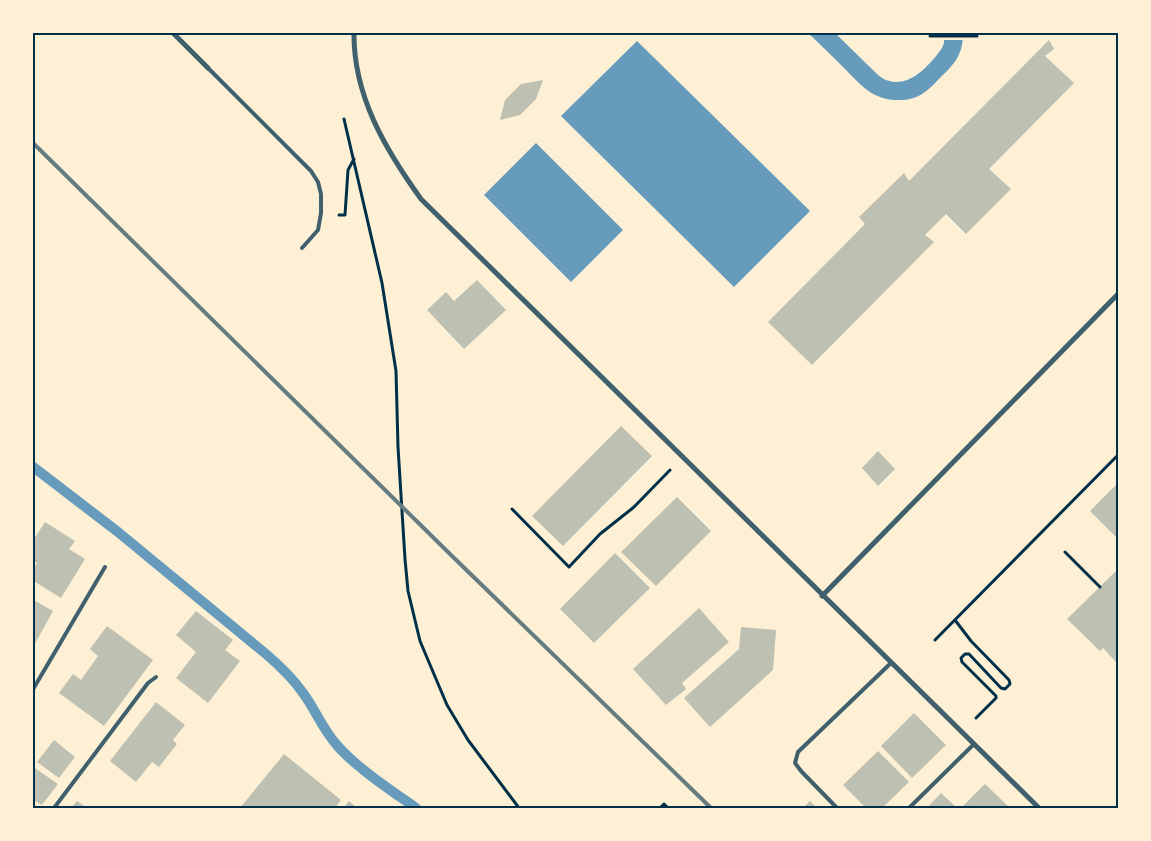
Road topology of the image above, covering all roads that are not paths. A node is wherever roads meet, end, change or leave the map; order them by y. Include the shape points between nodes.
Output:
1 (172, 32) edge
2 (354, 32) edge
3 (208, 68) joint
4 (302, 248) dead end
5 (1118, 294) edge
6 (105, 567) dead end
7 (822, 596) junction
8 (891, 663) junction
9 (156, 677) dead end
10 (32, 691) edge
11 (973, 745) junction
12 (54, 808) edge
13 (837, 808) edge
14 (909, 808) edge
15 (1039, 808) edge

1 - 3 street
2 - 7 street via 358,75 369,111 380,137 420,199
3 - 4 lane via 318,182 321,194 318,230
5 - 7 street
6 - 10 lane
7 - 8 street
8 - 11 street
8 - 13 lane via 798,752 795,763
9 - 12 lane via 148,683
11 - 14 lane
11 - 15 street

